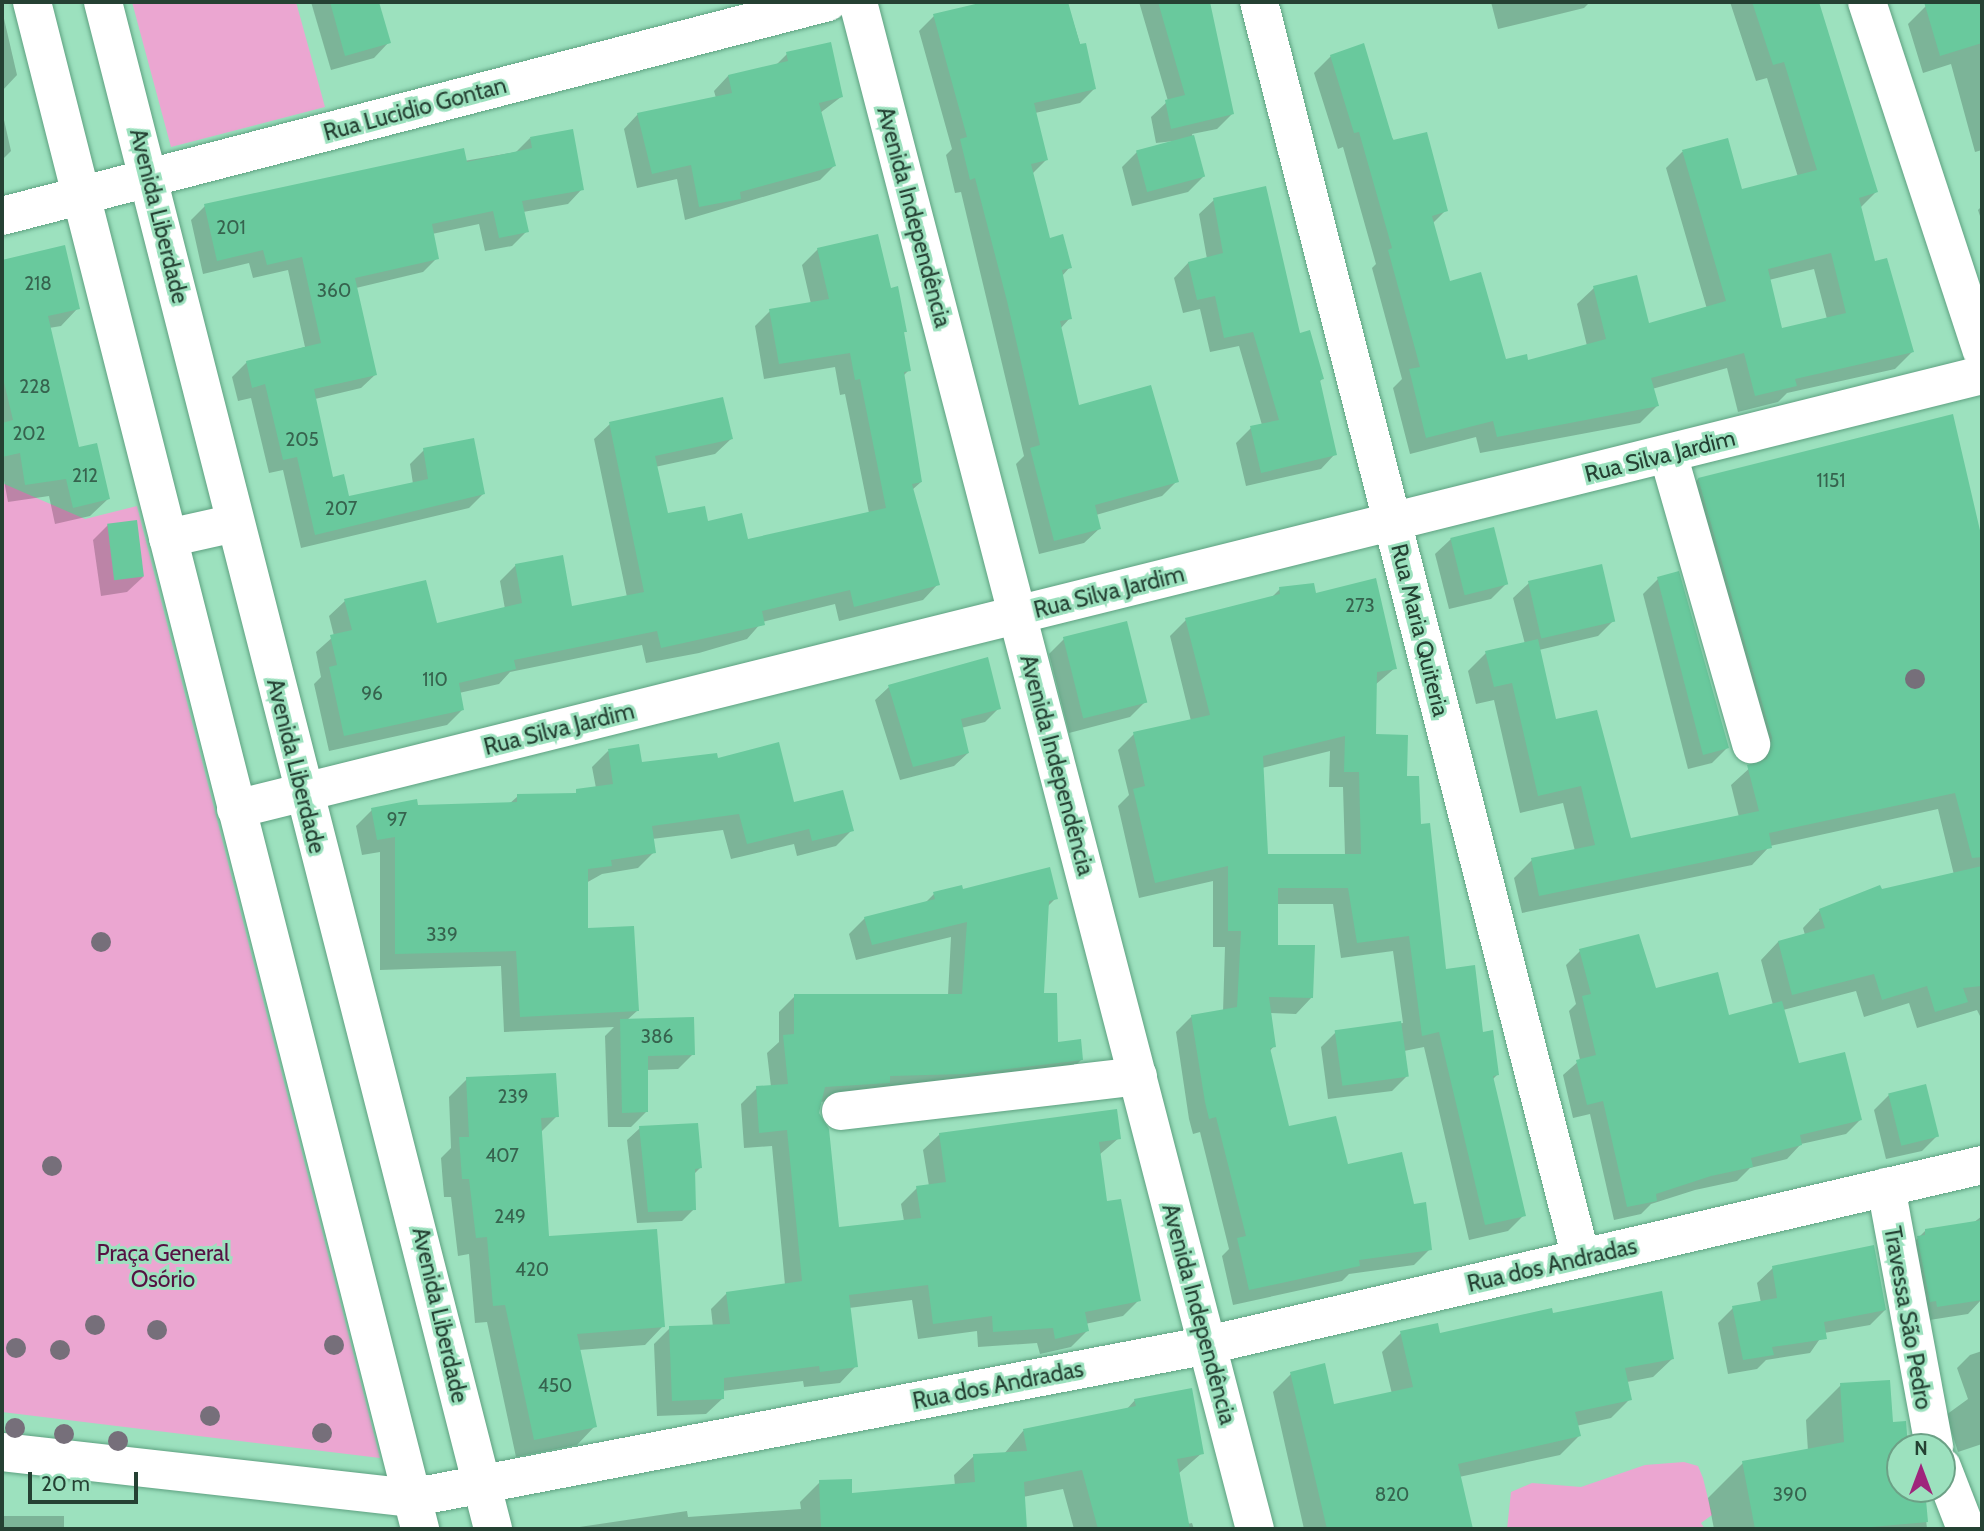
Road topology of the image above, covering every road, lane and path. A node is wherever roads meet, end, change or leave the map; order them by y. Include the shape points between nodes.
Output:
1 (32, 2) edge
2 (103, 2) edge
3 (828, 2) edge
4 (858, 2) edge
5 (1259, 2) edge
6 (1867, 2) edge
7 (150, 178) junction
8 (81, 195) junction
9 (2, 216) edge
10 (1982, 351) edge
11 (1982, 375) edge
12 (1668, 454) junction
13 (1392, 522) junction
14 (235, 523) junction
15 (168, 538) junction
16 (1018, 615) junction
17 (1751, 744) dead end
18 (302, 792) junction
19 (236, 809) junction
20 (1138, 1076) junction
21 (841, 1111) dead end
22 (1982, 1165) edge
23 (1886, 1187) junction
24 (1581, 1258) junction
25 (1208, 1345) junction
26 (1931, 1433) edge
27 (2, 1452) edge
28 (481, 1485) junction
29 (1956, 1503) edge
30 (415, 1514) edge
31 (493, 1529) edge
32 (1255, 1529) edge
33 (1966, 1529) edge

1 - 8 street
2 - 7 street, Avenida Liberdade
3 - 7 street, Rua Lucidio Gontan
4 - 16 street, Avenida Independência
5 - 13 street, Rua Maria Quiteria
6 - 10 street
7 - 8 street, Rua Lucidio Gontan
7 - 14 street, Avenida Liberdade
8 - 9 street, Rua Lucidio Gontan
8 - 15 street
11 - 12 street, Rua Silva Jardim
12 - 13 street, Rua Silva Jardim
12 - 17 street
13 - 16 street, Rua Silva Jardim
13 - 24 street, Rua Maria Quiteria
14 - 15 street
14 - 18 street, Avenida Liberdade
15 - 19 street
16 - 18 street, Rua Silva Jardim
16 - 20 street, Avenida Independência
18 - 19 street, Rua Silva Jardim
18 - 28 street, Avenida Liberdade via 413,1202
19 - 30 street
20 - 21 street
20 - 25 street, Avenida Independência
22 - 23 street, Rua dos Andradas
23 - 24 street, Rua dos Andradas
23 - 26 street, Travessa São Pedro
24 - 25 street, Rua dos Andradas
25 - 28 street, Rua dos Andradas
25 - 32 street, Avenida Independência
27 - 30 street, Rua dos Andradas
28 - 30 street, Rua dos Andradas
28 - 31 street, Avenida Liberdade
29 - 33 street

